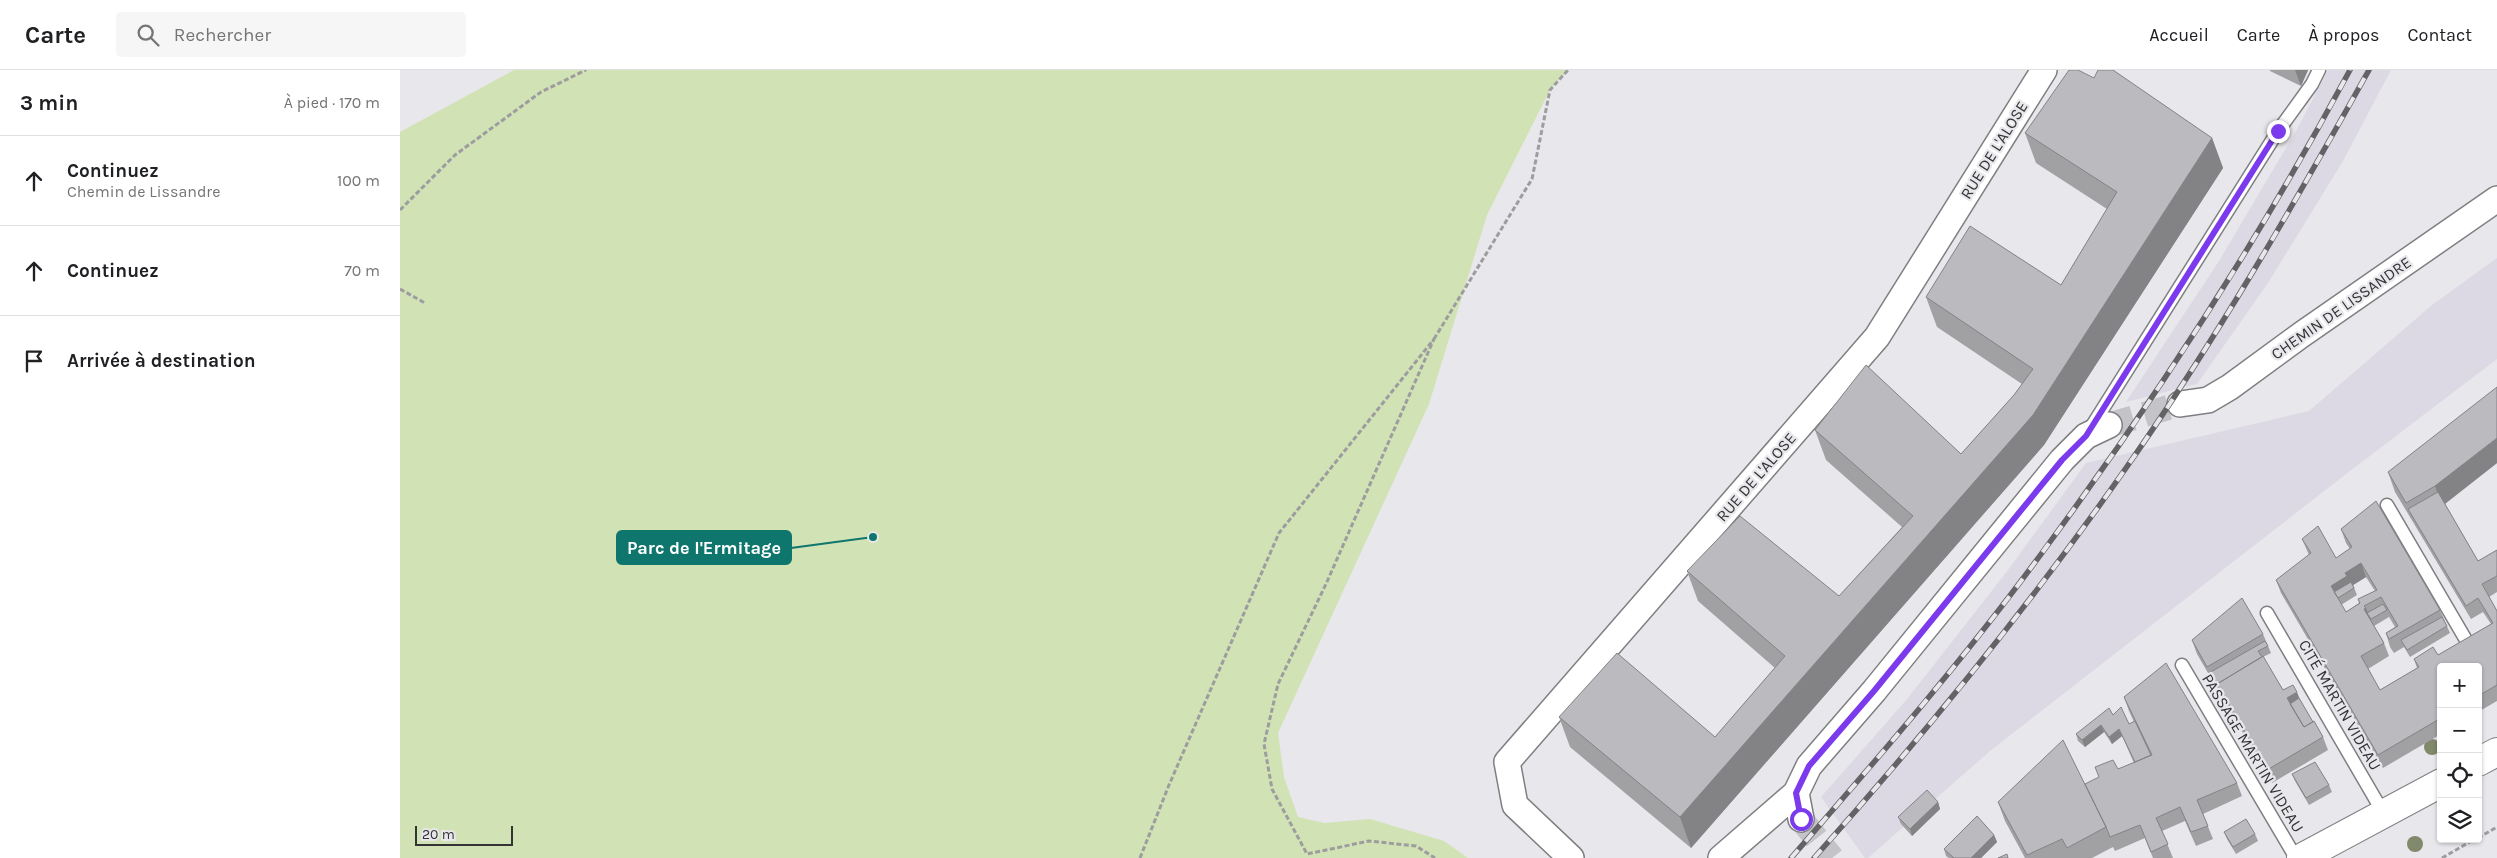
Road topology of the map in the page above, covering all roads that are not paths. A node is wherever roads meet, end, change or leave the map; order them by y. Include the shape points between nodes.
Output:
1 (2044, 70) edge
2 (2318, 70) edge
3 (2497, 198) edge
4 (2180, 404) tunnel mouth
5 (2108, 425) tunnel mouth
6 (2086, 436) junction
7 (2387, 505) dead end
8 (2267, 613) dead end
9 (2473, 652) edge
10 (2182, 665) dead end
11 (2497, 752) edge
12 (2482, 760) edge
13 (2437, 785) edge
14 (1796, 793) junction
15 (2384, 814) junction
16 (1801, 819) tunnel mouth
17 (1571, 858) edge
18 (1721, 858) edge
19 (2296, 858) edge
20 (2301, 858) edge

1 - 17 street, RUE DE L'ALOSE via 1877,337 1507,762 1515,805
2 - 6 lane
3 - 4 street, CHEMIN DE LISSANDRE via 2230,387 2208,400
5 - 6 street
6 - 14 street via 2062,460 1809,766
7 - 9 lane
8 - 15 lane, CITÉ MARTIN VIDEAU
10 - 19 lane, PASSAGE MARTIN VIDEAU
11 - 12 main road
13 - 15 main road
14 - 16 street
14 - 18 street
15 - 20 main road

